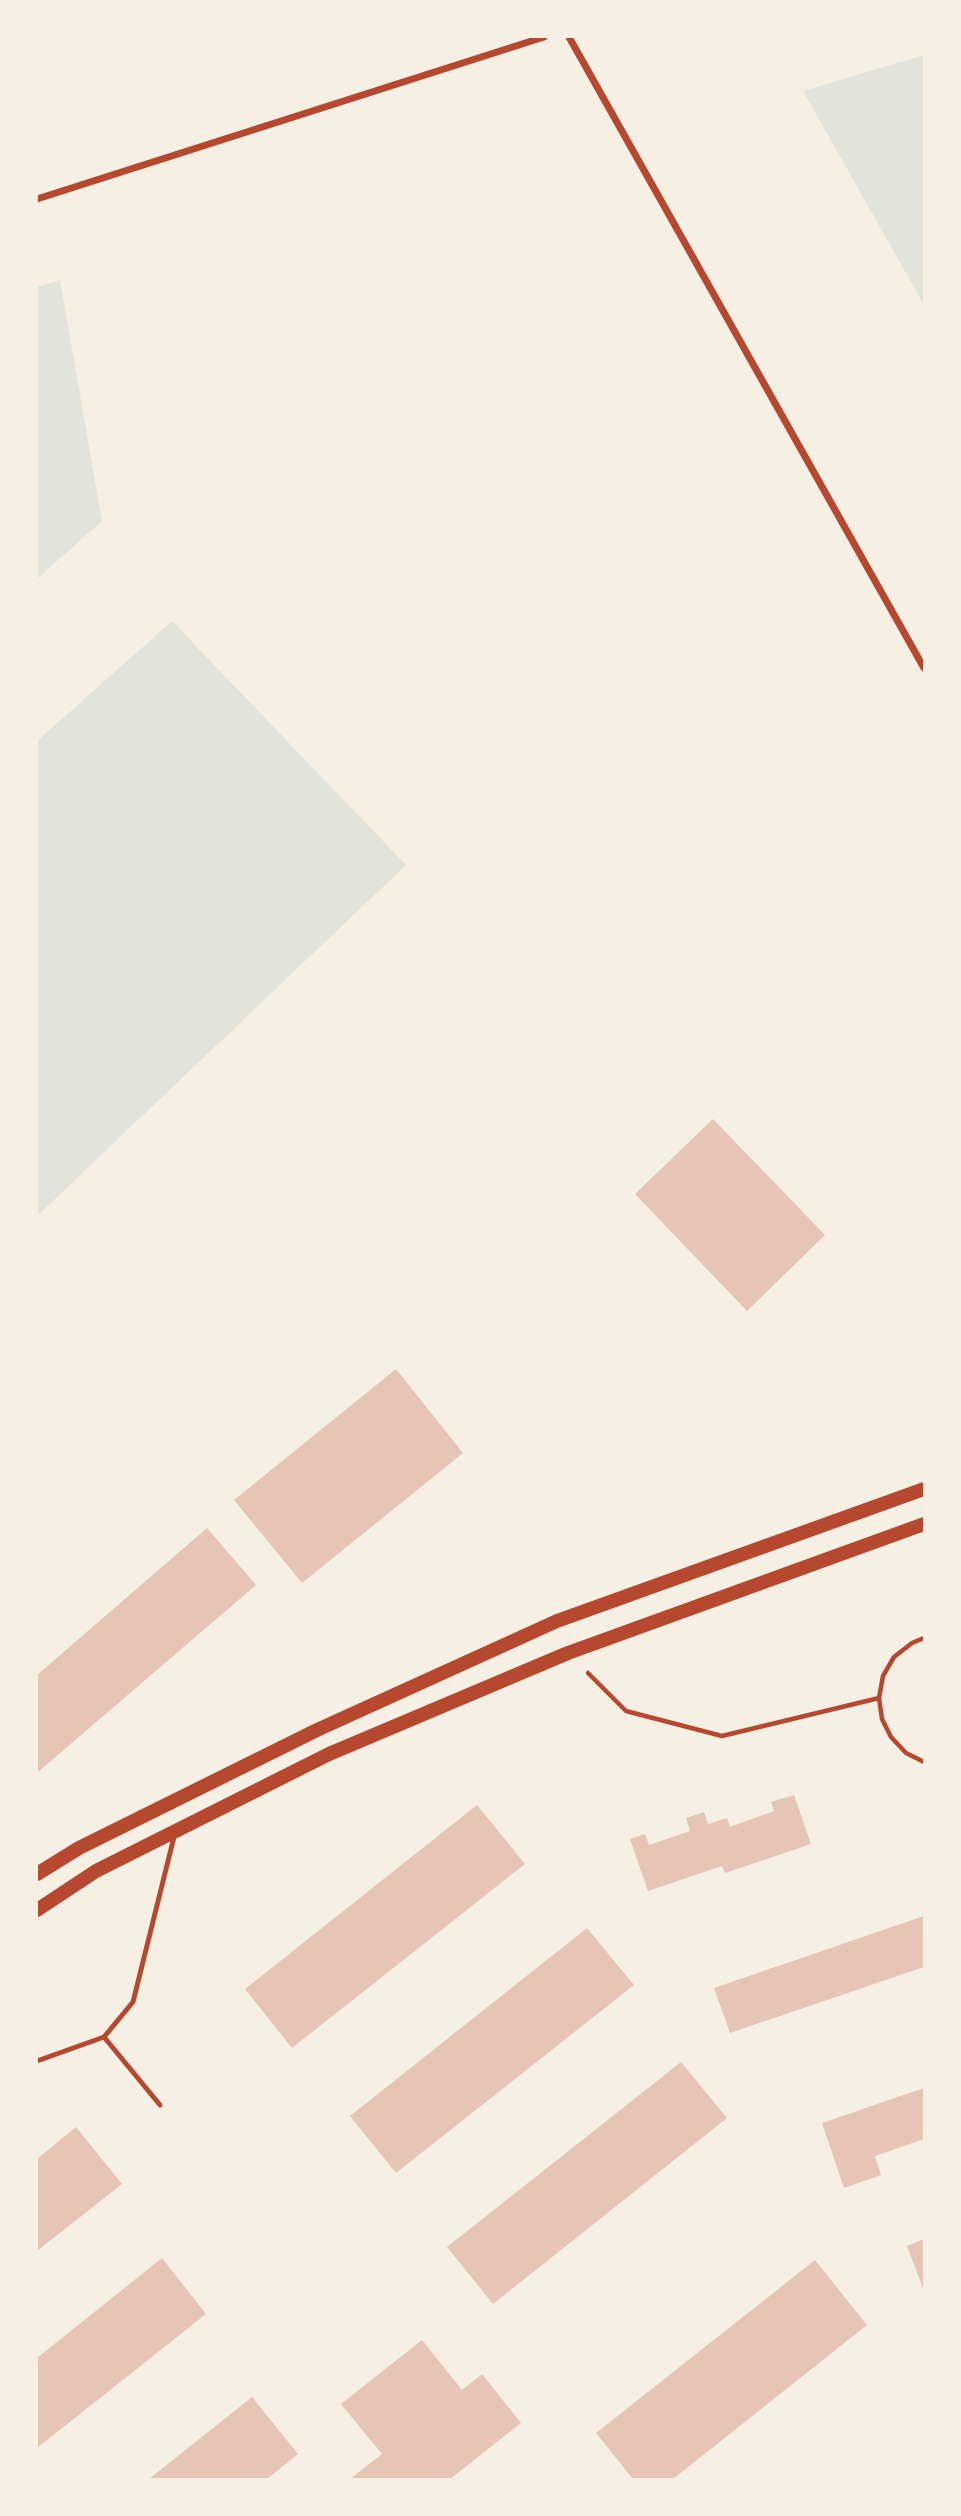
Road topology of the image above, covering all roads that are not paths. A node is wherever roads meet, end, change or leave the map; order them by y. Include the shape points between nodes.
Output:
1 (544, 37) edge
2 (569, 37) edge
3 (37, 199) edge
4 (924, 668) edge
5 (924, 1489) edge
6 (924, 1524) edge
7 (175, 1831) junction
8 (37, 1874) edge
9 (37, 1910) edge
10 (104, 2037) junction
11 (37, 2061) edge
12 (160, 2105) dead end

1 - 3 street
2 - 4 street
5 - 8 main road via 557,1621 304,1737 79,1848
6 - 7 main road via 568,1653 329,1754
7 - 9 main road via 96,1871
7 - 10 lane via 133,2002
10 - 11 lane
10 - 12 lane

